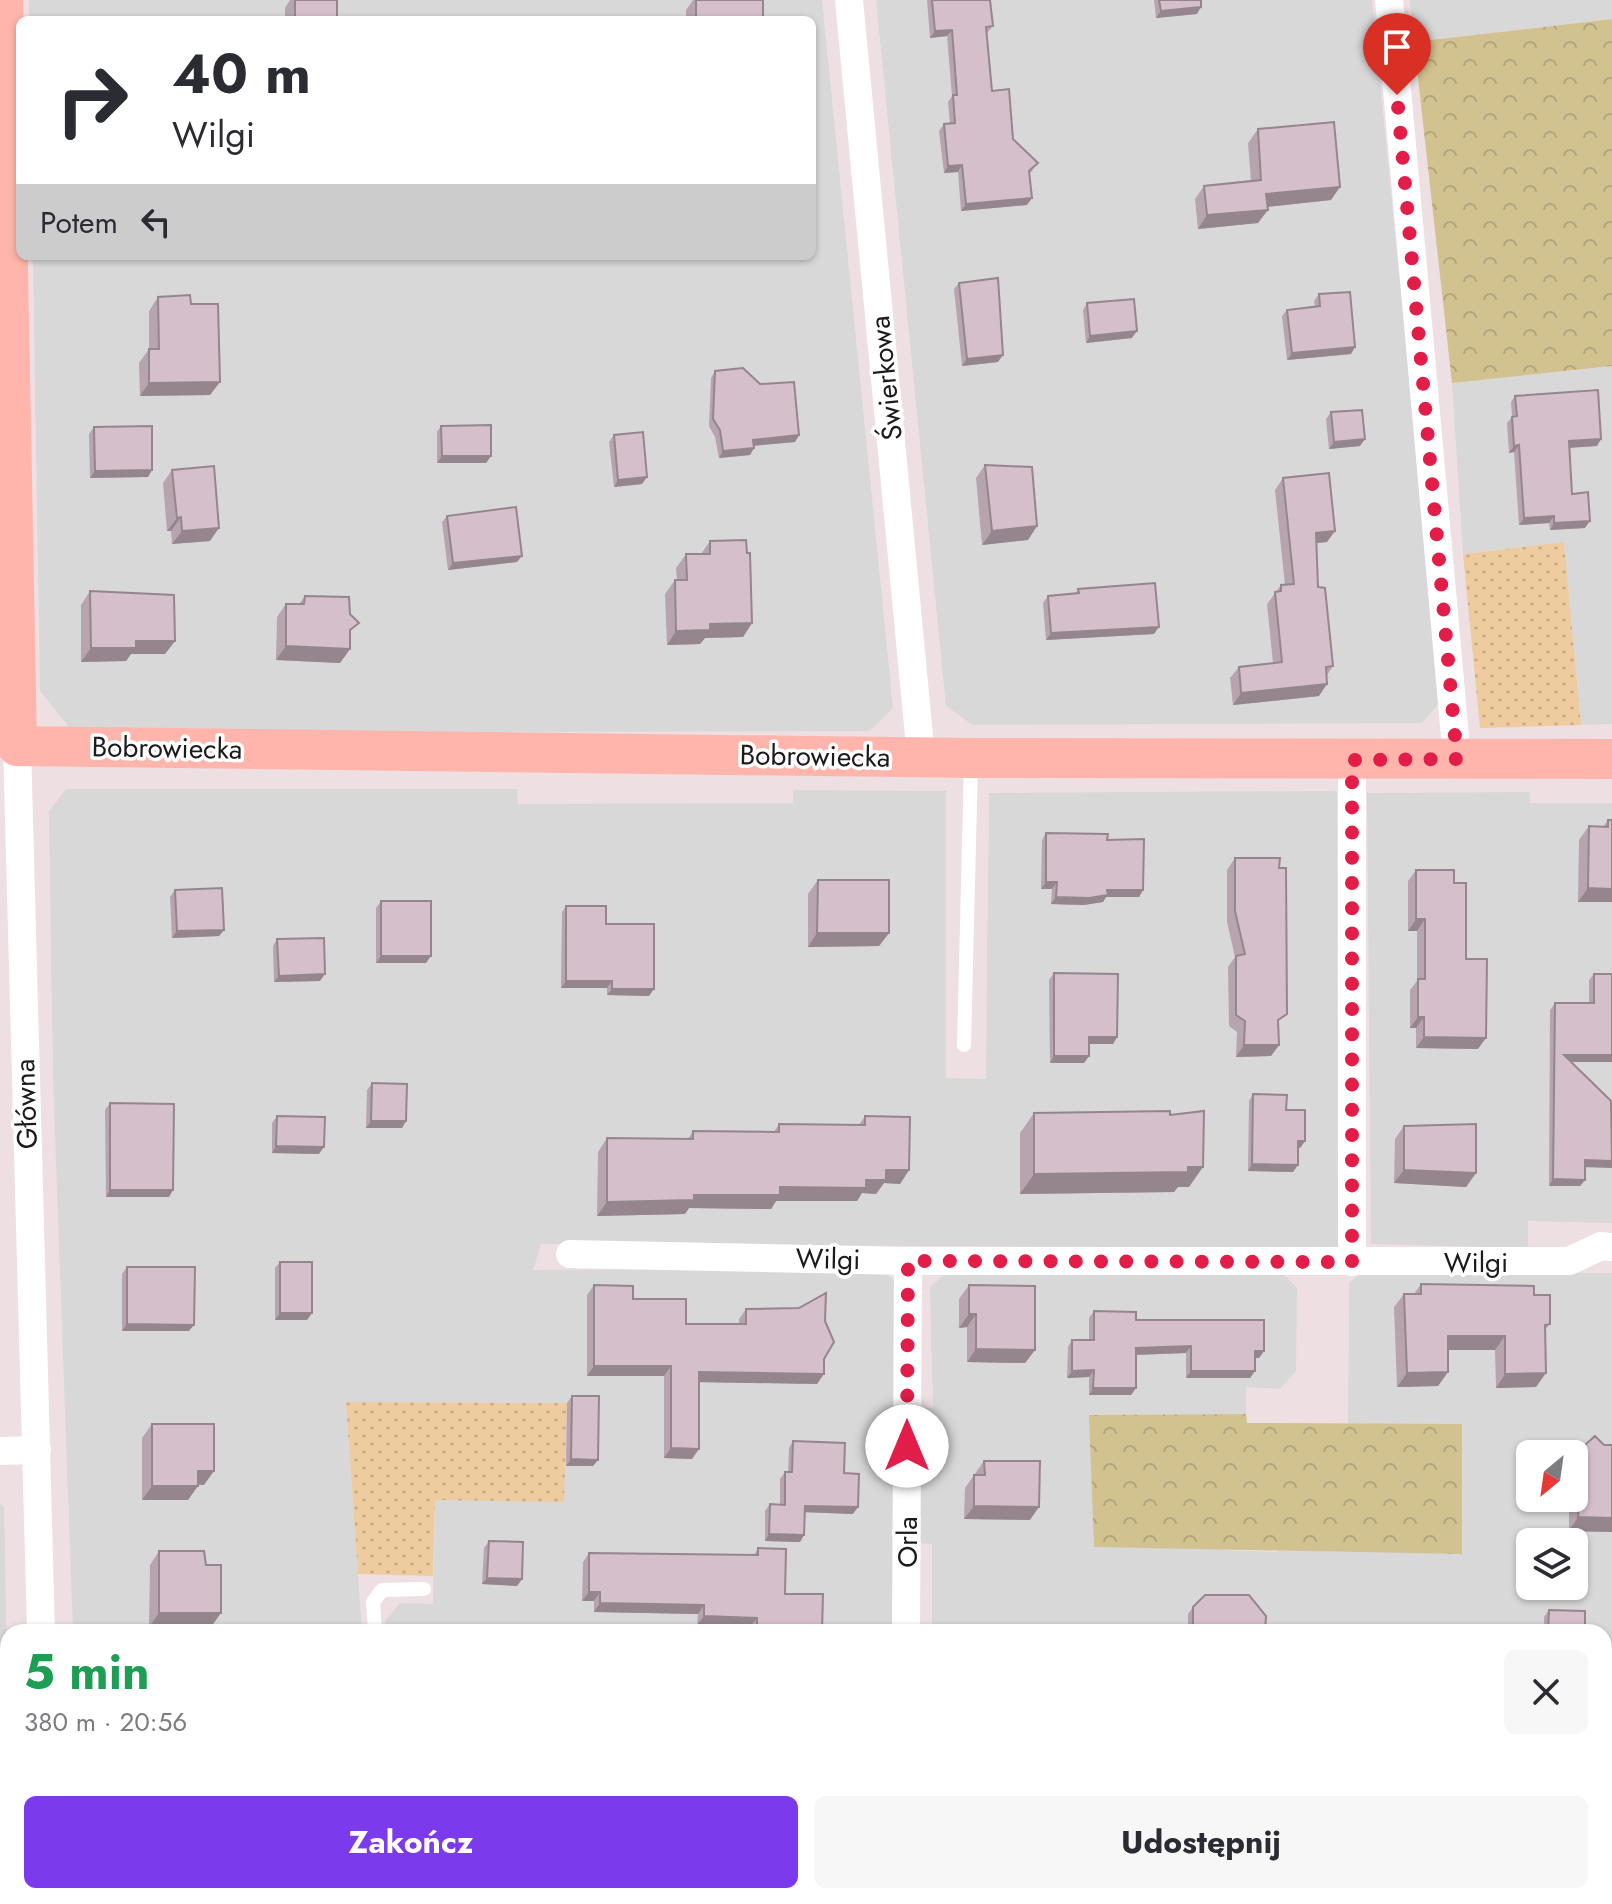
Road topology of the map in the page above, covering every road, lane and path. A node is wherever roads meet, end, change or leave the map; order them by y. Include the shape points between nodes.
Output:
1 (3, 0) edge
2 (849, 0) edge
3 (1389, 0) edge
4 (6, 536) edge
5 (17, 746) junction
6 (921, 757) junction
7 (971, 758) junction
8 (1457, 759) junction
9 (1612, 759) edge
10 (1352, 760) junction
11 (10, 955) edge
12 (964, 1045) dead end
13 (1612, 1247) edge
14 (570, 1254) dead end
15 (908, 1261) junction
16 (1352, 1262) junction
17 (37, 1450) junction
18 (0, 1451) edge
19 (424, 1589) dead end
20 (41, 1624) edge
21 (374, 1624) edge
22 (906, 1624) edge

1 - 4 street, Główna
2 - 6 street, Świerkowa
3 - 8 street
4 - 5 street, Główna
5 - 6 street, Bobrowiecka
5 - 11 street, Główna
6 - 7 street, Bobrowiecka
7 - 10 street, Bobrowiecka
7 - 12 lane
8 - 9 street, Bobrowiecka
8 - 10 street, Bobrowiecka
10 - 16 street
11 - 17 street, Główna
13 - 16 street, Wilgi via 1601,1246 1569,1261
14 - 15 street, Wilgi
15 - 16 street, Wilgi
15 - 22 street, Orla
17 - 18 street
17 - 20 street, Główna
19 - 21 lane via 382,1590 373,1602

